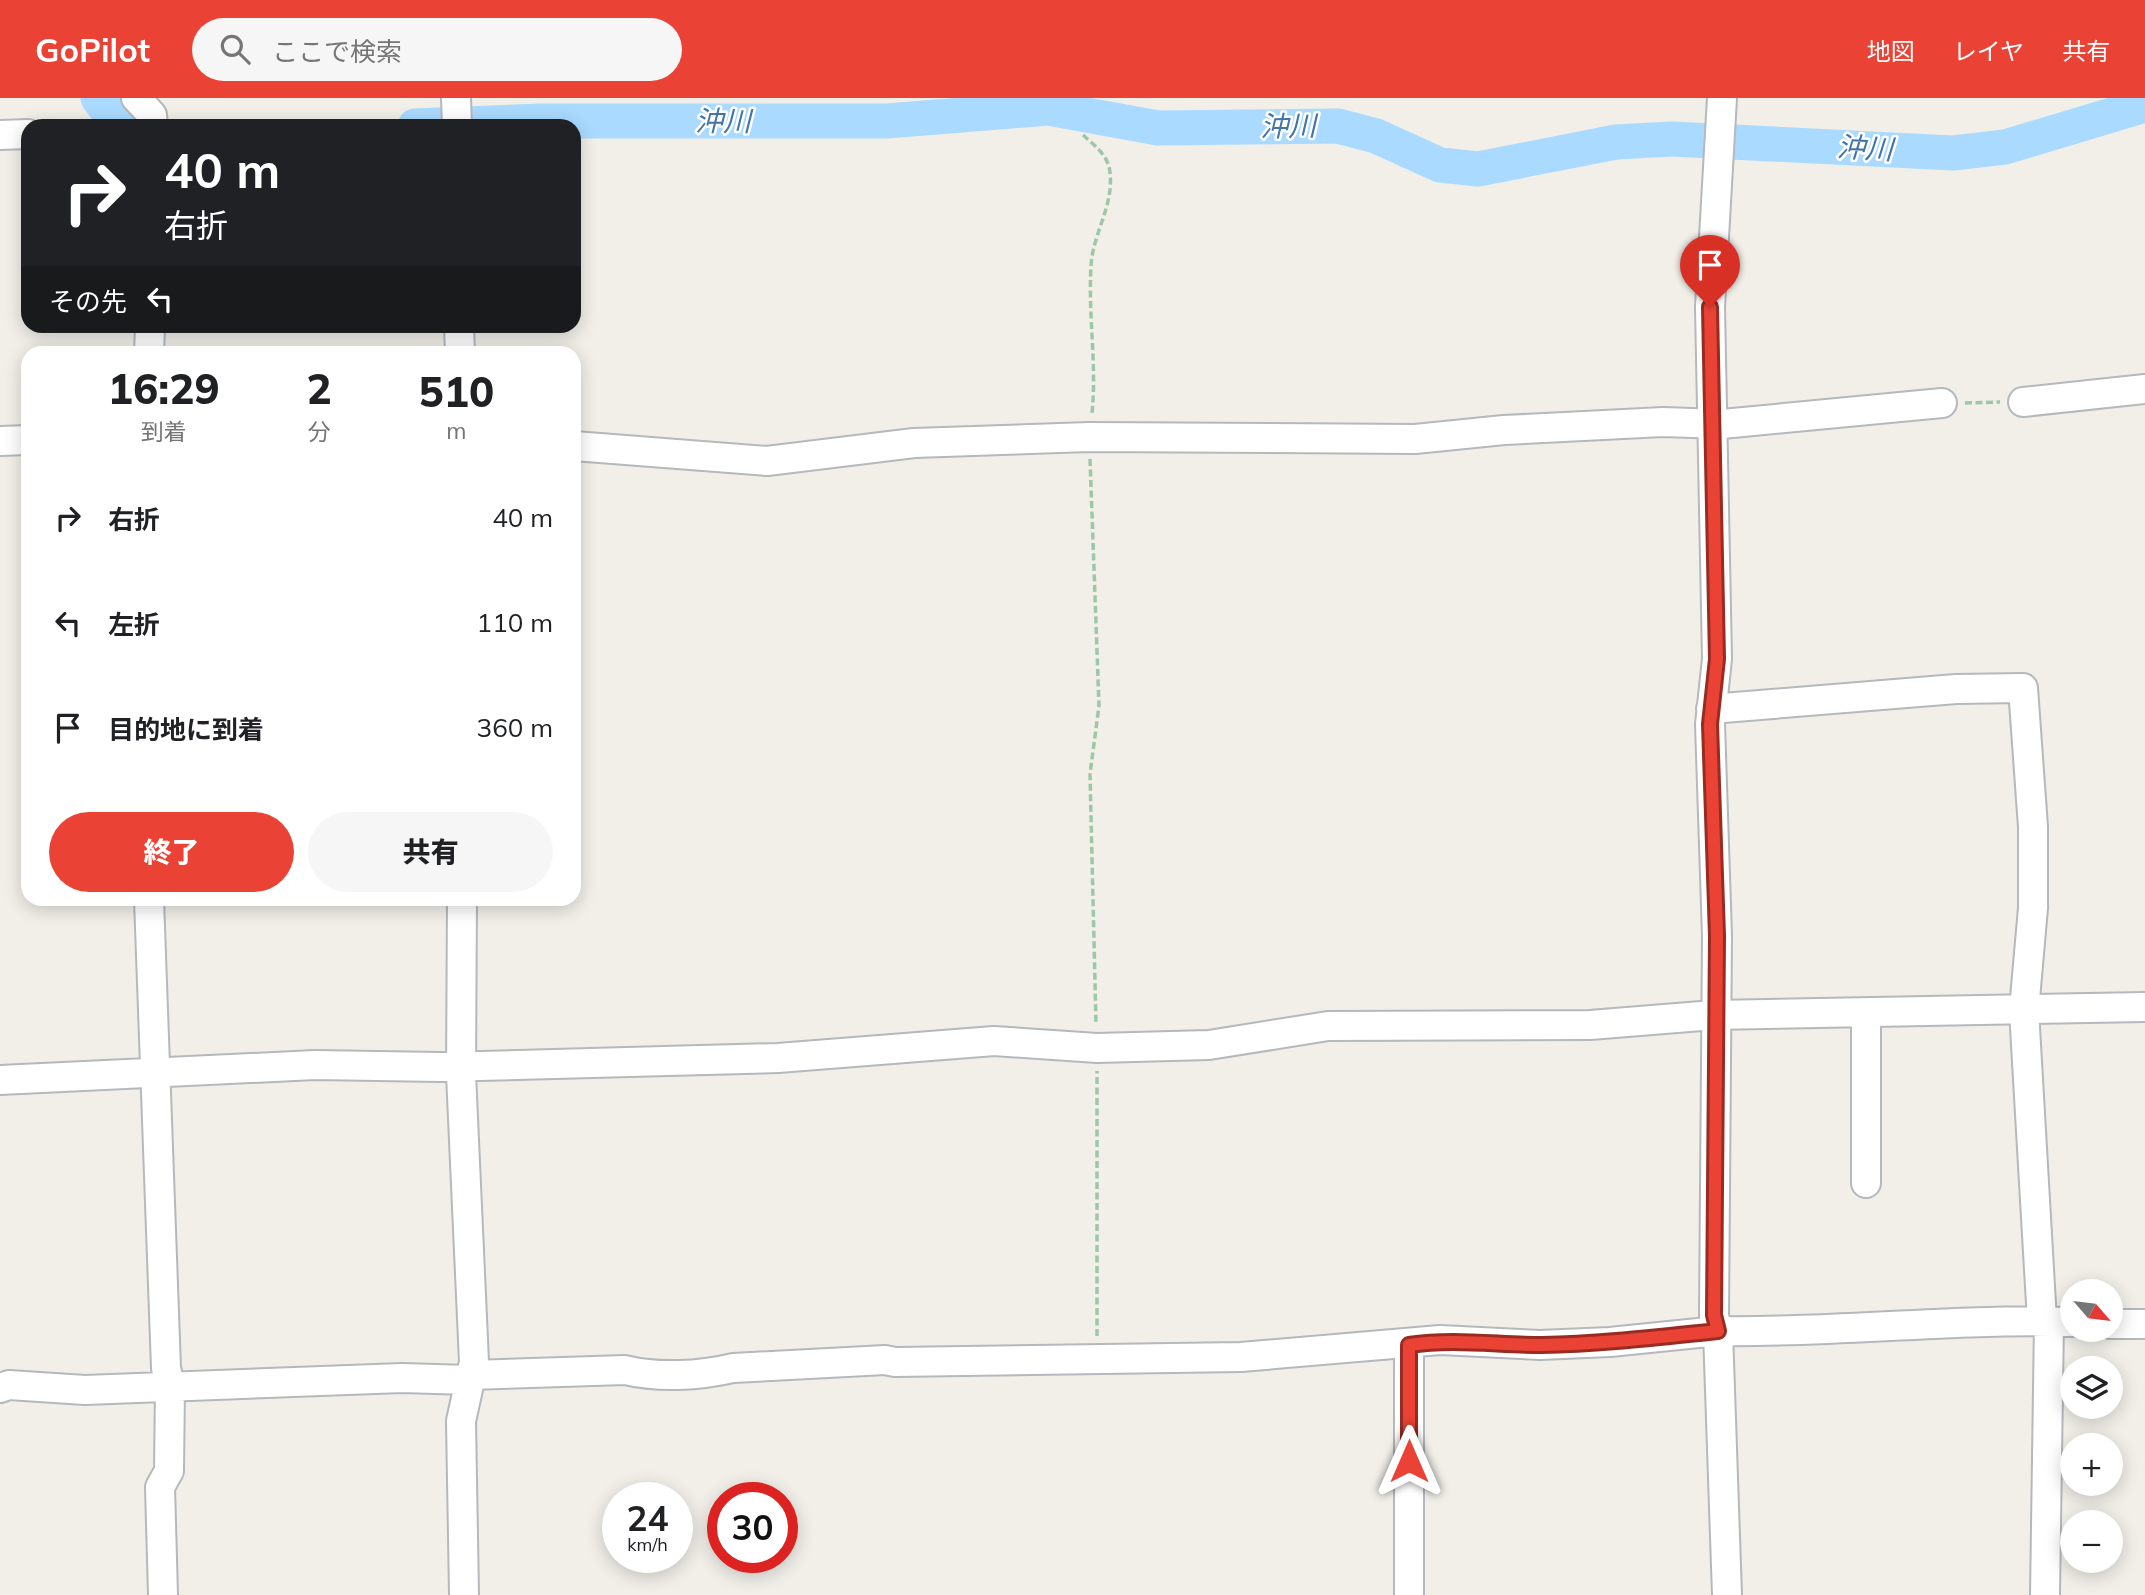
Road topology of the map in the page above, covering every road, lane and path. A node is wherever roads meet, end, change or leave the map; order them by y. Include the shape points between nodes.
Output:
1 (136, 98) edge
2 (1722, 98) edge
3 (152, 119) edge
4 (21, 134) edge
5 (0, 135) edge
6 (1083, 135) dead end
7 (2145, 389) edge
8 (2023, 402) joint
9 (1942, 403) joint
10 (1713, 423) junction
11 (1089, 436) junction
12 (21, 440) edge
13 (0, 441) edge
14 (581, 447) edge
15 (1711, 709) junction
16 (149, 906) edge
17 (462, 906) edge
18 (2145, 1007) edge
19 (2024, 1010) junction
20 (1866, 1014) junction
21 (1714, 1015) junction
22 (1097, 1048) junction
23 (462, 1066) junction
24 (157, 1072) junction
25 (0, 1080) edge
26 (1866, 1183) dead end
27 (2123, 1324) edge
28 (2145, 1324) edge
29 (2052, 1325) edge
30 (1719, 1338) junction
31 (1409, 1349) junction
32 (1097, 1359) junction
33 (470, 1377) junction
34 (3, 1386) edge
35 (170, 1391) junction
36 (163, 1595) edge
37 (464, 1595) edge
38 (1409, 1595) edge
39 (1727, 1595) edge
40 (2045, 1595) edge

1 - 3 street
2 - 10 street via 1710,307
4 - 5 street
6 - 11 path via 1103,153 1110,169 1111,192 1091,266 1094,370
7 - 8 street
8 - 9 path
9 - 10 street
10 - 11 street via 1504,430 1415,439
10 - 15 street via 1717,659
11 - 14 street via 914,443 767,461
11 - 22 path via 1099,706 1090,774
12 - 13 street
15 - 19 street via 1956,689 2023,688 2033,828 2033,908
15 - 21 street via 1717,936
16 - 24 street
17 - 23 street
18 - 19 street
19 - 20 street
19 - 29 street
20 - 21 street
20 - 26 street via 1855,1117
21 - 22 street via 1590,1025 1328,1026 1209,1045
21 - 30 street via 1714,1302
22 - 23 street via 994,1041 778,1058
22 - 32 path
23 - 24 street via 315,1065
23 - 33 street via 474,1362
24 - 25 street
24 - 35 street
27 - 28 street
29 - 30 street via 1909,1324
29 - 40 street
30 - 31 street via 1541,1345 1440,1340
30 - 39 street
31 - 32 street
31 - 38 street
32 - 33 street via 885,1360 715,1372 643,1374 625,1370
33 - 35 street
33 - 37 street via 461,1421
34 - 35 street
35 - 36 street via 169,1471 160,1487

